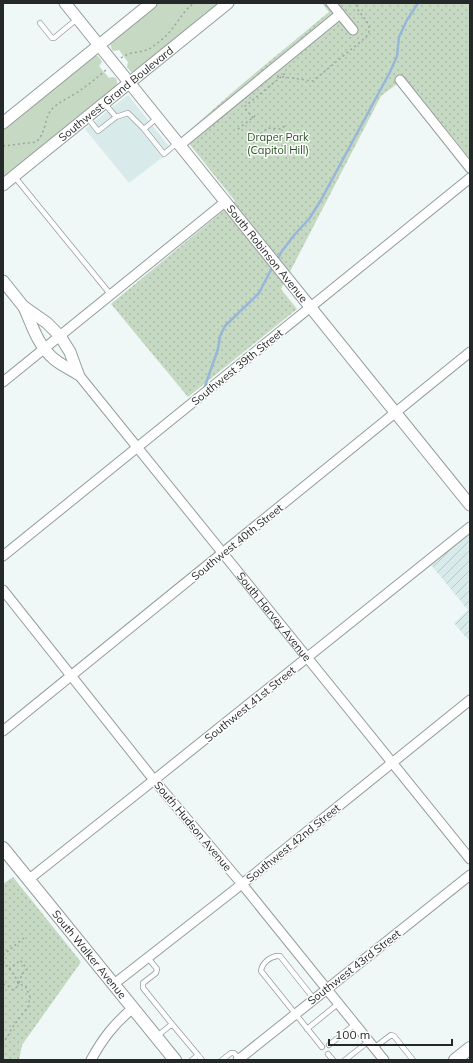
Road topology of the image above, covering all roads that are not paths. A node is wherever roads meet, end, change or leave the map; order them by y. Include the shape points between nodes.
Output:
1 (65, 3) edge
2 (151, 3) edge
3 (228, 3) edge
4 (331, 3) edge
5 (340, 14) junction
6 (77, 19) junction
7 (40, 22) dead end
8 (353, 30) dead end
9 (99, 45) junction
10 (400, 80) dead end
11 (129, 83) junction
12 (104, 103) junction
13 (87, 117) junction
14 (116, 117) junction
15 (157, 117) junction
16 (3, 122) edge
17 (144, 129) junction
18 (179, 144) junction
19 (470, 168) edge
20 (14, 176) junction
21 (470, 178) edge
22 (3, 185) edge
23 (225, 202) junction
24 (3, 281) edge
25 (110, 295) junction
26 (23, 306) junction
27 (310, 308) junction
28 (60, 336) junction
29 (44, 348) junction
30 (470, 352) edge
31 (78, 374) junction
32 (3, 382) edge
33 (395, 413) junction
34 (137, 446) junction
35 (470, 505) edge
36 (470, 527) edge
37 (222, 553) junction
38 (3, 556) edge
39 (3, 590) edge
40 (307, 657) junction
41 (72, 676) junction
42 (470, 700) edge
43 (3, 731) edge
44 (393, 763) junction
45 (154, 780) junction
46 (3, 848) edge
47 (470, 859) edge
48 (470, 875) edge
49 (28, 880) junction
50 (242, 884) junction
51 (148, 958) junction
52 (114, 984) junction
53 (327, 988) junction
54 (314, 999) junction
55 (339, 1003) junction
56 (133, 1008) junction
57 (295, 1014) junction
58 (172, 1024) junction
59 (355, 1024) junction
60 (307, 1029) junction
61 (156, 1037) junction
62 (372, 1045) junction
63 (329, 1046) dead end
64 (322, 1047) dead end
65 (470, 1048) edge
66 (328, 1054) dead end
67 (198, 1055) junction
68 (91, 1060) edge
69 (175, 1060) edge
70 (192, 1060) edge
71 (202, 1060) edge
72 (222, 1060) edge
73 (239, 1060) edge
74 (333, 1060) edge
75 (346, 1060) edge
76 (384, 1060) edge
77 (413, 1060) edge
78 (455, 1060) edge

1 - 6 street, South Robinson Avenue
2 - 9 street
3 - 11 street, Southwest Grand Boulevard
4 - 5 street
5 - 8 street
5 - 18 street
6 - 7 lane via 54,38
6 - 9 street, South Robinson Avenue
9 - 11 street, South Robinson Avenue
9 - 16 street
10 - 19 street
11 - 12 street, Southwest Grand Boulevard
11 - 15 street, South Robinson Avenue
12 - 13 street, Southwest Grand Boulevard
12 - 14 lane
13 - 14 lane via 98,131
13 - 20 street, Southwest Grand Boulevard
14 - 17 lane via 128,113
15 - 17 lane
15 - 18 street, South Robinson Avenue
17 - 18 lane via 164,154
18 - 23 street, South Robinson Avenue
20 - 22 street, Southwest Grand Boulevard
20 - 25 lane
21 - 27 street, Southwest 39th Street
23 - 25 street
23 - 27 street, South Robinson Avenue
24 - 26 street, South Harvey Avenue
25 - 28 street
26 - 28 street, South Harvey Avenue
26 - 29 street, South Harvey Avenue
27 - 33 street, South Robinson Avenue
27 - 34 street, Southwest 39th Street
28 - 29 street
28 - 31 street, South Harvey Avenue via 70,352
29 - 31 street, South Harvey Avenue via 54,359
29 - 32 street
30 - 33 street, Southwest 40th Street
31 - 34 street, South Harvey Avenue
33 - 35 street, South Robinson Avenue
33 - 37 street, Southwest 40th Street
34 - 37 street, South Harvey Avenue
34 - 38 street, Southwest 39th Street
36 - 40 street, Southwest 41st Street
37 - 40 street, South Harvey Avenue
37 - 41 street, Southwest 40th Street
39 - 41 street, South Hudson Avenue
40 - 44 street, South Harvey Avenue
40 - 45 street, Southwest 41st Street
41 - 43 street, Southwest 40th Street
41 - 45 street, South Hudson Avenue
42 - 44 street, Southwest 42nd Street
44 - 47 street, South Harvey Avenue
44 - 50 street, Southwest 42nd Street
45 - 49 street, Southwest 41st Street
45 - 50 street, South Hudson Avenue
46 - 49 main road, South Walker Avenue
48 - 53 street, Southwest 43rd Street
49 - 52 main road, South Walker Avenue
50 - 51 street, Southwest 42nd Street
50 - 53 street, South Hudson Avenue
51 - 52 street, Southwest 42nd Street
51 - 58 lane via 157,969 156,973 143,983 143,988
52 - 56 main road, South Walker Avenue
53 - 54 street, Southwest 43rd Street
53 - 55 street, South Hudson Avenue
54 - 57 street, Southwest 43rd Street
54 - 57 lane via 280,956 272,957 263,964 261,971
55 - 59 street, South Hudson Avenue
55 - 60 lane
56 - 61 main road, South Walker Avenue
56 - 68 street via 106,1035
57 - 60 lane
57 - 73 street, Southwest 43rd Street
58 - 61 lane
58 - 67 lane
59 - 62 street, South Hudson Avenue
59 - 63 lane
60 - 64 lane
61 - 69 main road, South Walker Avenue
62 - 75 lane
62 - 76 street, South Hudson Avenue
62 - 77 lane via 391,1035 394,1036
65 - 78 main road
66 - 74 lane
67 - 70 lane
67 - 71 lane
72 - 73 lane via 231,1053

